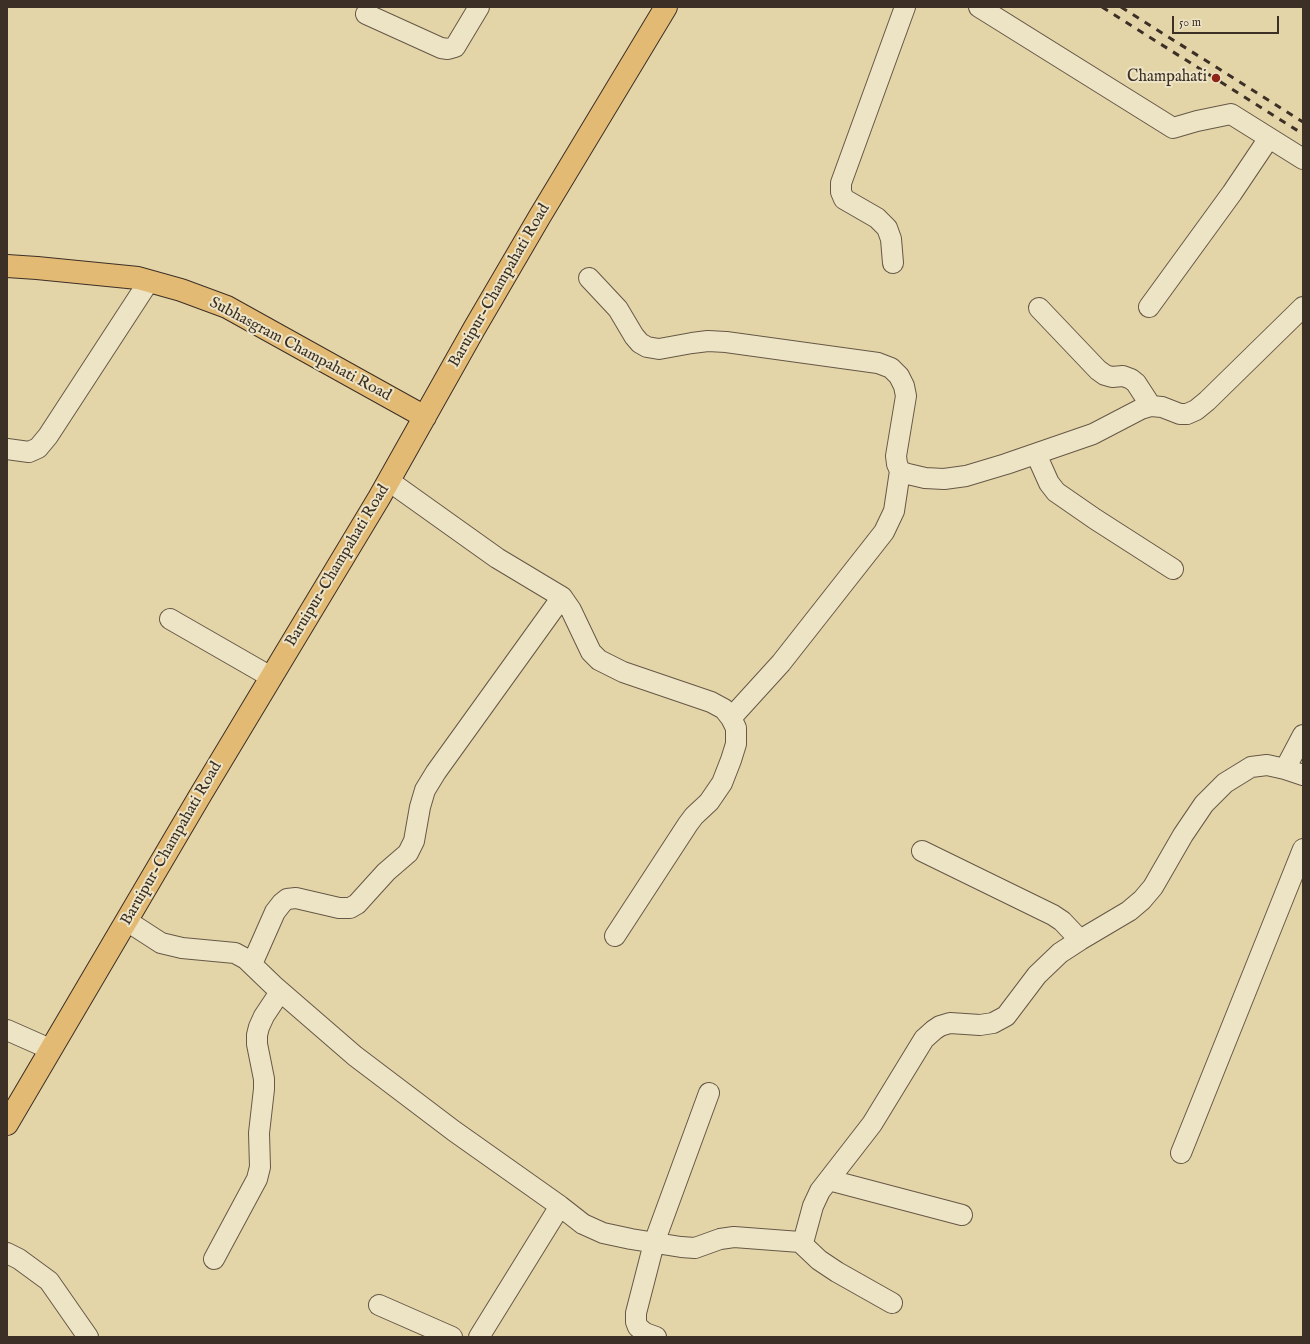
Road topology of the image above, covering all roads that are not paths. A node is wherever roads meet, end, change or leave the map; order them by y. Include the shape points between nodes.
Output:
1 (479, 7) edge
2 (666, 7) edge
3 (905, 7) edge
4 (979, 7) edge
5 (366, 14) dead end
6 (1269, 138) junction
7 (1303, 159) edge
8 (893, 263) dead end
9 (7, 266) edge
10 (589, 278) dead end
11 (149, 281) junction
12 (1149, 307) dead end
13 (1303, 307) edge
14 (1039, 308) dead end
15 (1151, 406) junction
16 (425, 417) junction
17 (7, 449) edge
18 (1036, 454) junction
19 (900, 471) junction
20 (389, 481) junction
21 (1174, 569) dead end
22 (562, 597) junction
23 (170, 620) dead end
24 (271, 677) junction
25 (731, 718) junction
26 (1303, 735) edge
27 (1294, 772) edge
28 (1303, 849) edge
29 (922, 851) dead end
30 (127, 922) junction
31 (615, 936) dead end
32 (1080, 940) junction
33 (252, 964) junction
34 (280, 992) junction
35 (7, 1030) edge
36 (50, 1049) junction
37 (709, 1093) dead end
38 (7, 1124) edge
39 (1181, 1153) dead end
40 (829, 1180) junction
41 (560, 1206) junction
42 (962, 1215) dead end
43 (800, 1242) junction
44 (654, 1243) junction
45 (7, 1253) edge
46 (214, 1259) dead end
47 (892, 1303) dead end
48 (379, 1305) dead end
49 (88, 1337) edge
50 (452, 1337) edge
51 (479, 1337) edge
52 (656, 1337) edge

1 - 5 street via 455,47 448,49
2 - 16 main road, Baruipur-Champahati Road via 536,223
3 - 8 street via 841,183 840,192 844,199 877,218 887,228 891,239
4 - 6 street via 1173,128 1231,114
6 - 7 street
6 - 12 street
9 - 11 main road, Subhasgram Champahati Road via 103,274
10 - 19 street via 618,309 634,336 647,347 659,349 692,342 726,342 878,363 891,368 902,381 906,396 896,456
11 - 16 main road, Subhasgram Champahati Road via 227,307
11 - 17 street via 38,448 29,452
13 - 15 street via 1196,410 1180,414
14 - 15 street via 1098,370 1112,377 1123,376 1131,379
15 - 18 street via 1093,434
16 - 20 main road, Baruipur-Champahati Road
18 - 19 street via 966,476 925,478
18 - 21 street via 1049,483 1056,492
19 - 25 street via 894,511 884,532 781,663
20 - 22 street via 498,558
20 - 24 main road, Baruipur-Champahati Road
22 - 25 street via 591,652 599,660 624,672 711,702 724,709
22 - 33 street via 425,790 414,841 408,853 350,908 339,908 296,898 287,899 275,912
23 - 24 street
24 - 30 main road, Baruipur-Champahati Road
25 - 31 street via 736,728 736,744 722,783 709,802 688,824
26 - 27 street
27 - 32 street via 1267,765 1251,767 1225,783 1204,804 1153,887 1142,900 1129,911
28 - 39 street
29 - 32 street via 1053,915
30 - 33 street via 161,943 182,948 235,953
30 - 36 main road, Baruipur-Champahati Road
32 - 40 street via 1060,953 1037,975 1006,1016 993,1023 980,1025 950,1023 940,1026 924,1039 872,1124
33 - 34 street
34 - 41 street via 355,1056 454,1131
34 - 46 street via 264,1016 257,1035 264,1079 259,1133 260,1167 257,1179
35 - 36 street
36 - 38 main road, Baruipur-Champahati Road
37 - 44 street
40 - 42 street
40 - 43 street via 820,1191 804,1239
41 - 44 street via 583,1224 603,1233
41 - 51 street
43 - 44 street via 734,1237 695,1248
43 - 47 street via 831,1268
44 - 52 street via 636,1322 638,1327
45 - 49 street via 19,1258 49,1281
48 - 50 street

